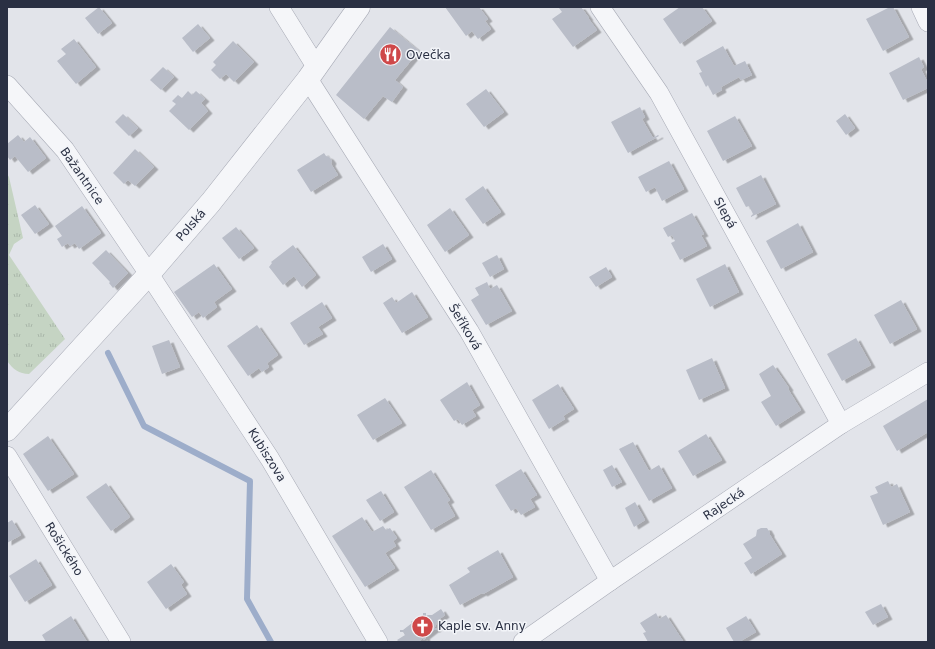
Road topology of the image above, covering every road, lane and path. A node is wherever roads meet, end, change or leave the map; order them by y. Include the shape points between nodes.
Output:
1 (279, 7) edge
2 (359, 7) edge
3 (600, 7) edge
4 (920, 7) edge
5 (928, 22) edge
6 (313, 73) junction
7 (7, 85) edge
8 (149, 274) junction
9 (928, 372) edge
10 (841, 424) junction
11 (7, 430) edge
12 (7, 456) edge
13 (610, 581) junction
14 (122, 642) edge
15 (378, 642) edge
16 (523, 642) edge

1 - 6 street, Šeříková
2 - 6 street, Polská
3 - 10 street, Slepá via 660,93
4 - 5 street
6 - 8 street, Polská via 211,202
6 - 13 street, Šeříková via 468,331
7 - 8 street, Bažantnice via 65,150
8 - 11 street, Polská
8 - 15 street, Kubiszova via 270,459
9 - 10 street, Rajecká
10 - 13 street, Rajecká
12 - 14 street, Rošického
13 - 16 street, Rajecká

